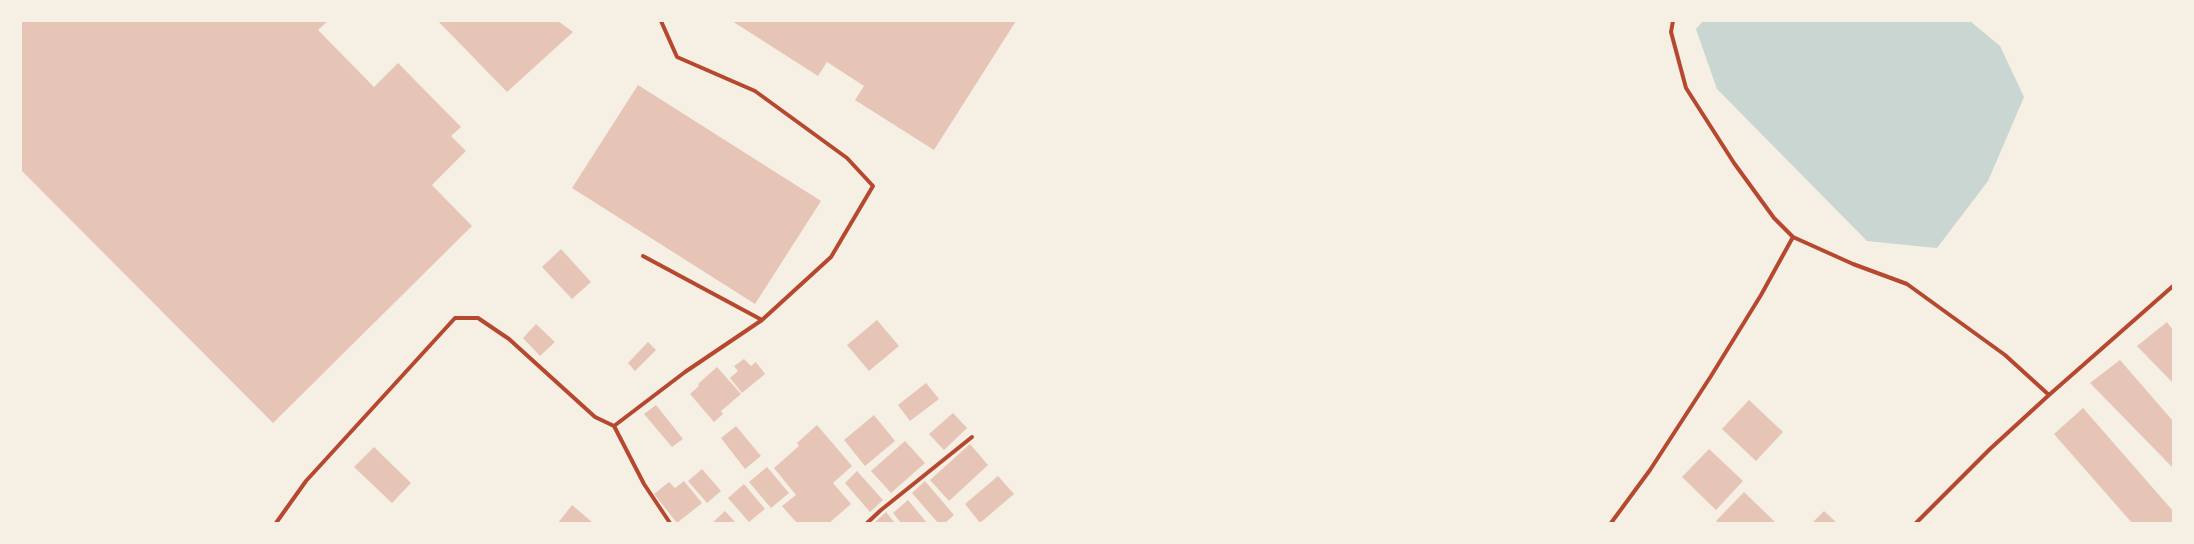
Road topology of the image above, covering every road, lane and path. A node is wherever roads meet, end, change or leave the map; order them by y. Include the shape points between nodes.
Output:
1 (662, 21) edge
2 (1673, 21) edge
3 (1793, 237) junction
4 (643, 256) dead end
5 (2173, 286) edge
6 (762, 320) junction
7 (2050, 394) junction
8 (614, 426) junction
9 (972, 437) dead end
10 (276, 523) edge
11 (670, 523) edge
12 (867, 523) edge
13 (1611, 523) edge
14 (1916, 523) edge

1 - 6 street via 677,57 754,91 847,158 874,186 831,257
2 - 3 street via 1671,32 1686,88 1734,163 1774,218
3 - 7 street via 1853,264 1907,284 2005,355
3 - 13 street via 1711,376 1650,470
4 - 6 street
5 - 7 street
6 - 8 street via 685,372
7 - 14 street
8 - 10 street via 595,417 509,339 478,318 455,318 306,481
8 - 11 street via 644,484
9 - 12 street

